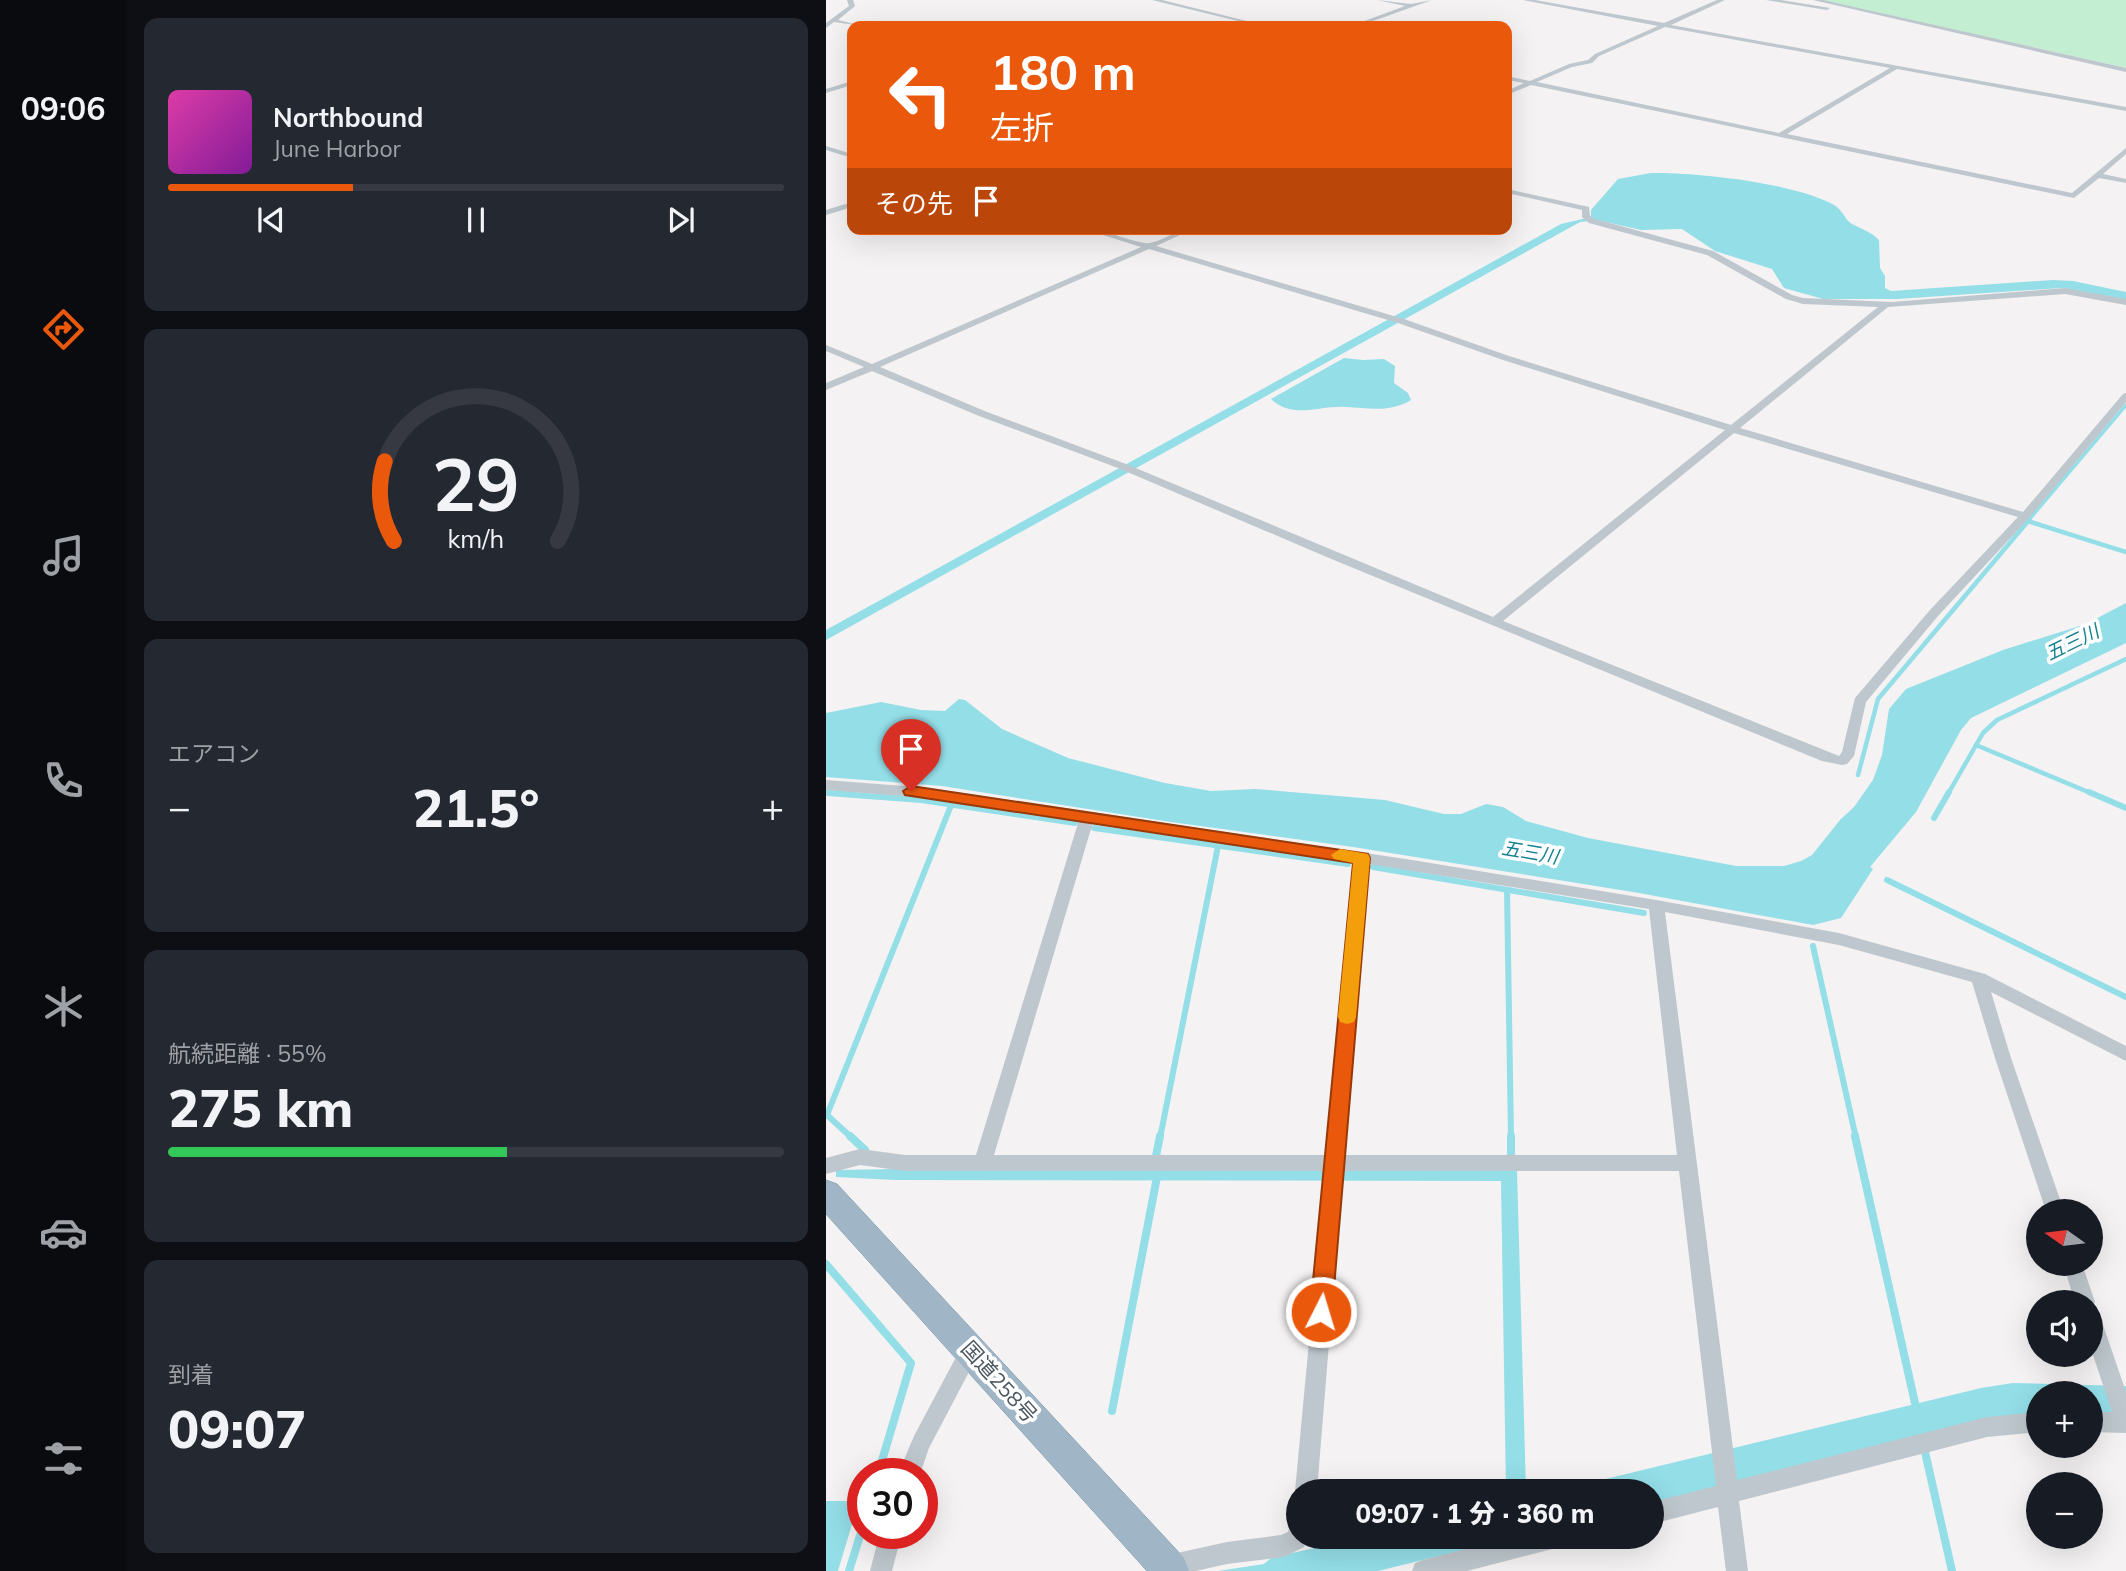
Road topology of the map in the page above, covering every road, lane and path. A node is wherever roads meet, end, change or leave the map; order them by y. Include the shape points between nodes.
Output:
1 (850, 0) edge
2 (1155, 0) edge
3 (1380, 0) edge
4 (1429, 0) edge
5 (1526, 0) edge
6 (1721, 0) edge
7 (1769, 0) edge
8 (1816, 0) edge
9 (1412, 6) junction
10 (1894, 17) junction
11 (832, 19) junction
12 (1243, 21) edge
13 (1368, 21) edge
14 (847, 23) edge
15 (1665, 25) junction
16 (826, 26) edge
17 (1896, 67) junction
18 (2126, 70) edge
19 (1512, 79) edge
20 (1530, 83) junction
21 (847, 85) edge
22 (826, 91) edge
23 (1512, 91) edge
24 (2126, 109) edge
25 (1780, 135) junction
26 (826, 148) edge
27 (2126, 150) edge
28 (847, 154) edge
29 (2097, 175) junction
30 (2126, 181) edge
31 (1512, 192) edge
32 (847, 206) edge
33 (826, 214) edge
34 (1108, 235) edge
35 (1175, 235) edge
36 (1147, 247) junction
37 (2126, 302) edge
38 (1887, 304) junction
39 (826, 348) edge
40 (872, 367) junction
41 (826, 387) edge
42 (2126, 396) edge
43 (1733, 429) junction
44 (2025, 516) junction
45 (1494, 622) junction
46 (826, 785) edge
47 (1087, 818) junction
48 (1362, 858) junction
49 (1656, 905) junction
50 (1979, 978) junction
51 (2126, 1054) edge
52 (983, 1163) junction
53 (1687, 1163) junction
54 (826, 1166) edge
55 (1333, 1172) junction
56 (826, 1193) edge
57 (2051, 1199) edge
58 (970, 1351) junction
59 (2103, 1356) edge
60 (2103, 1422) edge
61 (2026, 1423) edge
62 (2126, 1423) edge
63 (915, 1458) edge
64 (1307, 1479) edge
65 (1729, 1494) junction
66 (1664, 1510) edge
67 (1286, 1545) edge
68 (887, 1549) edge
69 (1509, 1549) edge
70 (1169, 1569) edge
71 (881, 1571) edge
72 (1423, 1571) edge
73 (1737, 1571) edge

1 - 11 street via 852,6
2 - 12 street
3 - 9 street
4 - 9 street
5 - 15 street
6 - 15 street
7 - 10 street
8 - 10 street
9 - 13 street
10 - 18 street
11 - 14 street
11 - 16 street
15 - 17 street
15 - 20 street via 1590,62
17 - 24 street
17 - 25 street
19 - 20 street
20 - 23 street
20 - 25 street
21 - 22 street
25 - 29 street via 2074,196
26 - 28 street
27 - 29 street
29 - 30 street
31 - 38 street via 1586,209 1589,219 1710,253 1802,301
32 - 33 street
34 - 36 street
35 - 36 street
36 - 40 street
36 - 43 street via 1401,321
37 - 38 street via 2065,290
38 - 43 street
39 - 40 street
40 - 41 street
40 - 45 street
42 - 44 street
43 - 44 street
43 - 45 street
44 - 45 street via 1934,612 1860,701 1849,753 1842,761
46 - 47 street via 930,793
47 - 48 street
47 - 52 street
48 - 49 street
48 - 55 street
49 - 50 street via 1839,939
49 - 53 street
50 - 51 street
50 - 57 street
52 - 54 street via 905,1164 860,1157
52 - 55 street
53 - 55 street
53 - 65 street
55 - 64 street
56 - 58 highway, 国道258号
58 - 63 street
58 - 70 highway, 国道258号
59 - 62 street
60 - 62 street
61 - 65 street via 1987,1427
65 - 66 street
65 - 73 street
67 - 70 street via 1227,1553
68 - 71 street
69 - 72 street

